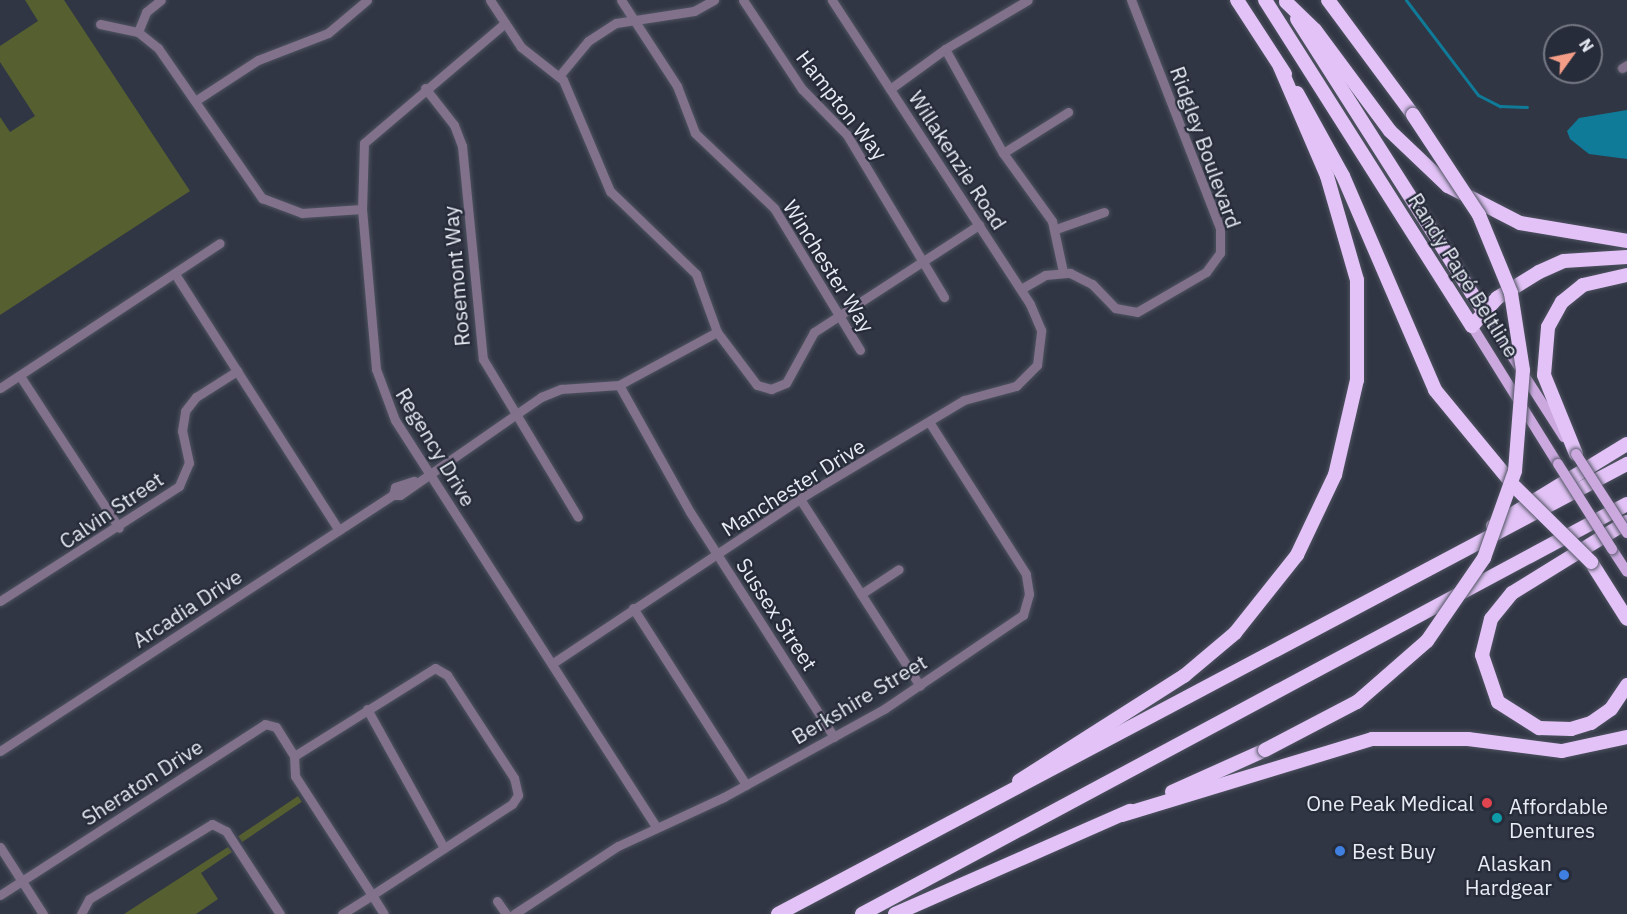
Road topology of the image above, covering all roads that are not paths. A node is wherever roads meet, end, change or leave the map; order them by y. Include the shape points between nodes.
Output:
1 (161, 0) edge
2 (367, 0) edge
3 (490, 0) edge
4 (621, 0) edge
5 (714, 0) edge
6 (743, 0) edge
7 (832, 0) edge
8 (1028, 0) edge
9 (1131, 0) edge
10 (1237, 0) edge
11 (1265, 0) edge
12 (1328, 0) edge
13 (1285, 1) edge
14 (632, 17) junction
15 (504, 23) junction
16 (100, 24) dead end
17 (138, 32) junction
18 (945, 49) junction
19 (1280, 67) junction
20 (560, 75) junction
21 (425, 88) junction
22 (890, 89) junction
23 (195, 101) junction
24 (1068, 112) dead end
25 (1003, 153) junction
26 (362, 209) junction
27 (1104, 212) dead end
28 (978, 225) junction
29 (1056, 230) junction
30 (1627, 241) edge
31 (220, 243) dead end
32 (1627, 257) edge
33 (922, 262) junction
34 (1063, 272) junction
35 (175, 274) junction
36 (1627, 274) edge
37 (1021, 290) junction
38 (944, 297) dead end
39 (1483, 311) junction
40 (838, 316) junction
41 (1472, 326) junction
42 (717, 332) junction
43 (1043, 344) joint
44 (860, 350) dead end
45 (237, 371) junction
46 (20, 376) junction
47 (619, 385) junction
48 (0, 388) edge
49 (768, 389) junction
50 (767, 399) dead end
51 (514, 415) junction
52 (929, 422) junction
53 (1627, 444) edge
54 (1576, 454) junction
55 (1627, 464) edge
56 (428, 472) junction
57 (800, 499) junction
58 (1627, 504) edge
59 (578, 517) dead end
60 (1627, 522) edge
61 (119, 528) junction
62 (339, 530) junction
63 (1627, 533) edge
64 (1468, 548) junction
65 (718, 555) junction
66 (899, 569) dead end
67 (1627, 572) edge
68 (861, 594) junction
69 (0, 601) edge
70 (633, 608) junction
71 (1627, 619) edge
72 (552, 663) junction
73 (1627, 685) edge
74 (920, 686) junction
75 (367, 709) junction
76 (1627, 731) edge
77 (834, 737) junction
78 (1627, 737) edge
79 (1598, 745) junction
80 (0, 751) edge
81 (294, 756) junction
82 (746, 785) junction
83 (1006, 792) junction
84 (1122, 815) junction
85 (656, 827) junction
86 (0, 846) edge
87 (444, 848) junction
88 (22, 881) junction
89 (372, 895) junction
90 (0, 896) edge
91 (497, 901) dead end
92 (82, 910) edge
93 (43, 914) edge
94 (280, 914) edge
95 (342, 914) edge
96 (384, 914) edge
97 (506, 914) edge
98 (514, 914) edge
99 (778, 914) edge
100 (862, 914) edge
101 (895, 914) edge

1 - 17 street via 146,12
2 - 23 street via 328,33 258,60
3 - 15 street
4 - 14 street, Winchester Way
5 - 14 street via 694,11
6 - 33 street, Hampton Way via 802,89 847,135
7 - 22 street, Willakenzie Road
8 - 18 street
9 - 34 street, Ridgley Boulevard via 1220,228 1220,253 1206,272 1137,312 1116,308 1087,280
10 - 19 highway
11 - 41 highway, Randy Papé Beltline
12 - 84 highway, bridge via 1413,115 1479,215 1511,293 1523,370 1515,471 1484,558 1427,641 1357,702 1265,750
13 - 30 highway via 1315,30 1390,131 1448,186 1520,223
13 - 39 highway, Randy Papé Beltline
14 - 20 street via 594,36
14 - 40 street, Winchester Way via 677,86 695,133 774,208
15 - 20 street via 521,47
15 - 21 street, Regency Drive
16 - 17 street
17 - 23 street via 161,51
18 - 22 street
18 - 25 street
19 - 71 highway, bridge via 1343,176 1435,390 1515,487 1591,562
19 - 83 highway via 1327,176 1358,280 1354,397 1325,501 1281,579 1219,648
20 - 42 street via 606,184 626,211 696,274
21 - 26 street, Regency Drive via 364,143
21 - 51 street, Rosemont Way via 462,146 481,352
22 - 28 street, Willakenzie Road
23 - 26 street via 248,184 268,202 302,213
24 - 25 street
25 - 29 street
26 - 56 street, Regency Drive via 378,378 391,413
27 - 29 street
28 - 33 street
28 - 37 street, Willakenzie Road
29 - 34 street
31 - 35 street
32 - 39 highway via 1564,261 1519,282
33 - 38 street, Hampton Way
33 - 40 street
34 - 37 street via 1044,274
35 - 45 street
35 - 46 street
36 - 54 highway via 1583,285 1562,302 1548,327 1544,375
37 - 43 street, Willakenzie Road
39 - 41 highway
39 - 54 main road, Randy Papé Beltline
40 - 44 street, Winchester Way
40 - 49 street via 808,338 791,378
41 - 67 main road, Randy Papé Beltline, bridge
42 - 47 street, Arcadia Drive
42 - 49 street via 748,378
43 - 52 street, Manchester Drive via 1037,364 1022,383 971,397
45 - 61 street, Calvin Street via 196,398 185,411 182,431 189,463 180,486
45 - 62 street
46 - 48 street
46 - 61 street
47 - 51 street, Arcadia Drive via 555,390
47 - 65 street, Sussex Street
49 - 50 street
51 - 56 street, Arcadia Drive
51 - 59 street, Rosemont Way
52 - 57 street, Manchester Drive
52 - 74 street, Berkshire Street via 1022,568 1029,594 1015,623 973,645
53 - 64 highway via 1509,512
54 - 63 main road, Randy Papé Beltline, bridge
55 - 64 highway
56 - 62 street, Arcadia Drive via 400,495 393,495
56 - 72 street, Regency Drive
57 - 65 street, Manchester Drive
57 - 68 street
58 - 100 highway
60 - 73 highway via 1512,593 1491,619 1482,655 1498,702 1539,728 1571,729 1591,723 1611,709
61 - 69 street, Calvin Street
62 - 80 street, Arcadia Drive
64 - 83 highway
65 - 70 street, Manchester Drive
65 - 77 street, Sussex Street
66 - 68 street
68 - 74 street
70 - 72 street, Manchester Drive
70 - 82 street
72 - 85 street, Regency Drive
74 - 77 street, Berkshire Street
75 - 81 street
75 - 87 street
75 - 87 street via 427,670 440,669 514,778 518,795 512,804
76 - 79 highway
77 - 82 street, Berkshire Street
78 - 79 highway
79 - 84 highway via 1550,751 1468,740 1371,738
81 - 88 street, Sheraton Drive via 276,727 265,724
81 - 89 street, Sheraton Drive via 294,774
82 - 85 street, Berkshire Street
83 - 99 highway
84 - 101 highway
85 - 98 street, Berkshire Street
86 - 88 street
87 - 89 street
88 - 90 street, Sheraton Drive
88 - 93 street
89 - 95 street
89 - 96 street, Sheraton Drive
91 - 97 street
92 - 94 street via 212,824 226,831

